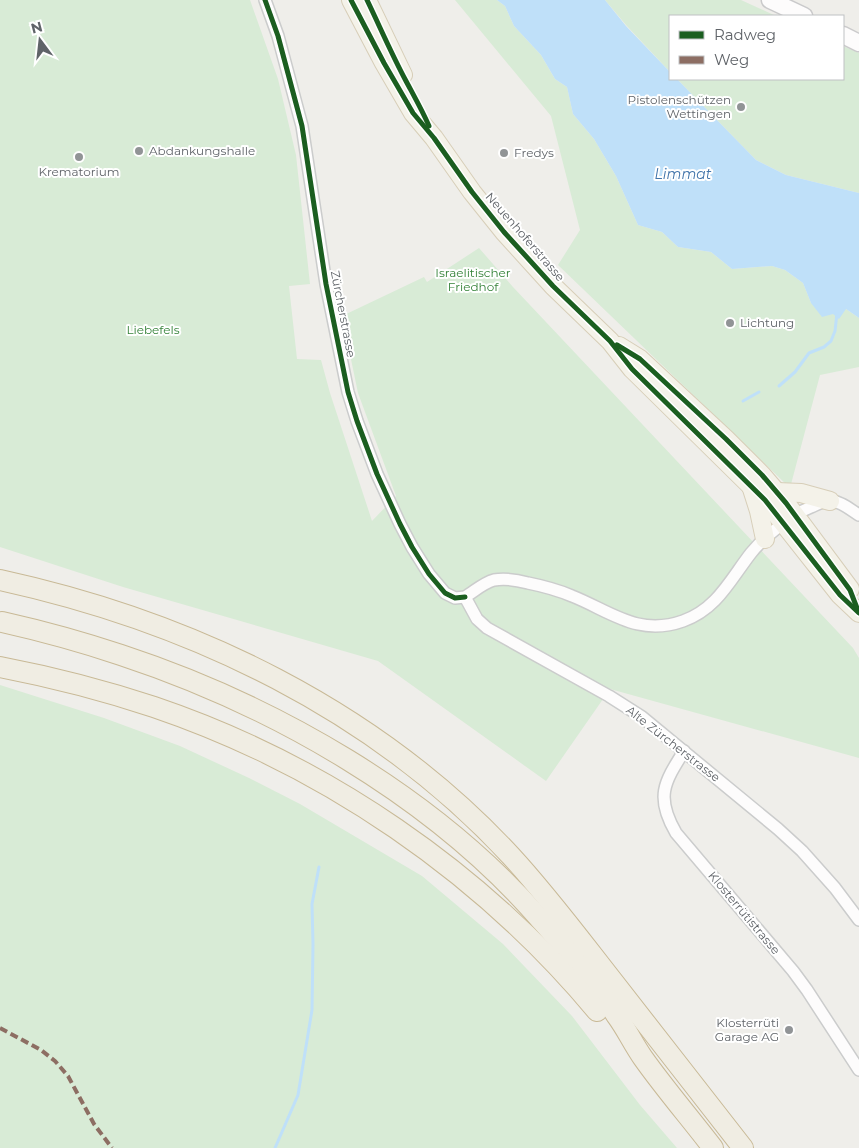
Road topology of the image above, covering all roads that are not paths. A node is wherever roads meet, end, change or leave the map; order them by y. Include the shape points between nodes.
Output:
1 (265, 0) edge
2 (351, 0) edge
3 (367, 0) edge
4 (770, 0) edge
5 (802, 15) edge
6 (844, 35) edge
7 (859, 42) edge
8 (434, 138) junction
9 (610, 341) junction
10 (751, 486) junction
11 (777, 492) junction
12 (830, 501) junction
13 (859, 515) edge
14 (790, 519) junction
15 (765, 539) junction
16 (0, 580) edge
17 (465, 598) junction
18 (859, 613) edge
19 (2, 622) dead end
20 (0, 668) edge
21 (684, 751) junction
22 (859, 920) edge
23 (642, 1057) junction
24 (859, 1070) edge
25 (713, 1148) edge
26 (743, 1148) edge

1 - 17 street, Zürcherstrasse via 302,126 326,284 357,421 377,474 412,547 429,574 446,592 456,598
2 - 8 main road, Neuenhoferstrasse via 413,113
3 - 8 main road, Neuenhoferstrasse
4 - 5 main road
6 - 7 main road
8 - 9 main road, Neuenhoferstrasse via 504,232 553,286
9 - 10 main road, Neuenhoferstrasse via 632,369
9 - 11 main road, Neuenhoferstrasse via 640,359 746,458
10 - 14 main road, Neuenhoferstrasse
10 - 15 main road
11 - 12 main road via 801,493
11 - 14 main road, Neuenhoferstrasse
12 - 13 street via 842,504
12 - 14 street via 806,509
14 - 15 street
14 - 18 main road via 840,595
15 - 17 street via 714,603 692,617 669,625 630,622 572,596 518,581 488,582
16 - 26 highway via 117,612 226,653 321,703 398,754 445,792 530,877
17 - 21 street, Alte Zürcherstrasse via 477,619 487,628 642,716
19 - 23 highway via 123,655 207,688 316,742 393,790 469,847 522,898 616,1014
20 - 23 highway via 62,680 184,718 272,756 360,805 429,852 506,915
21 - 22 street, Alte Zürcherstrasse via 802,851
21 - 24 street, Klosterrütistrasse via 664,789 670,824 793,971
23 - 25 highway

